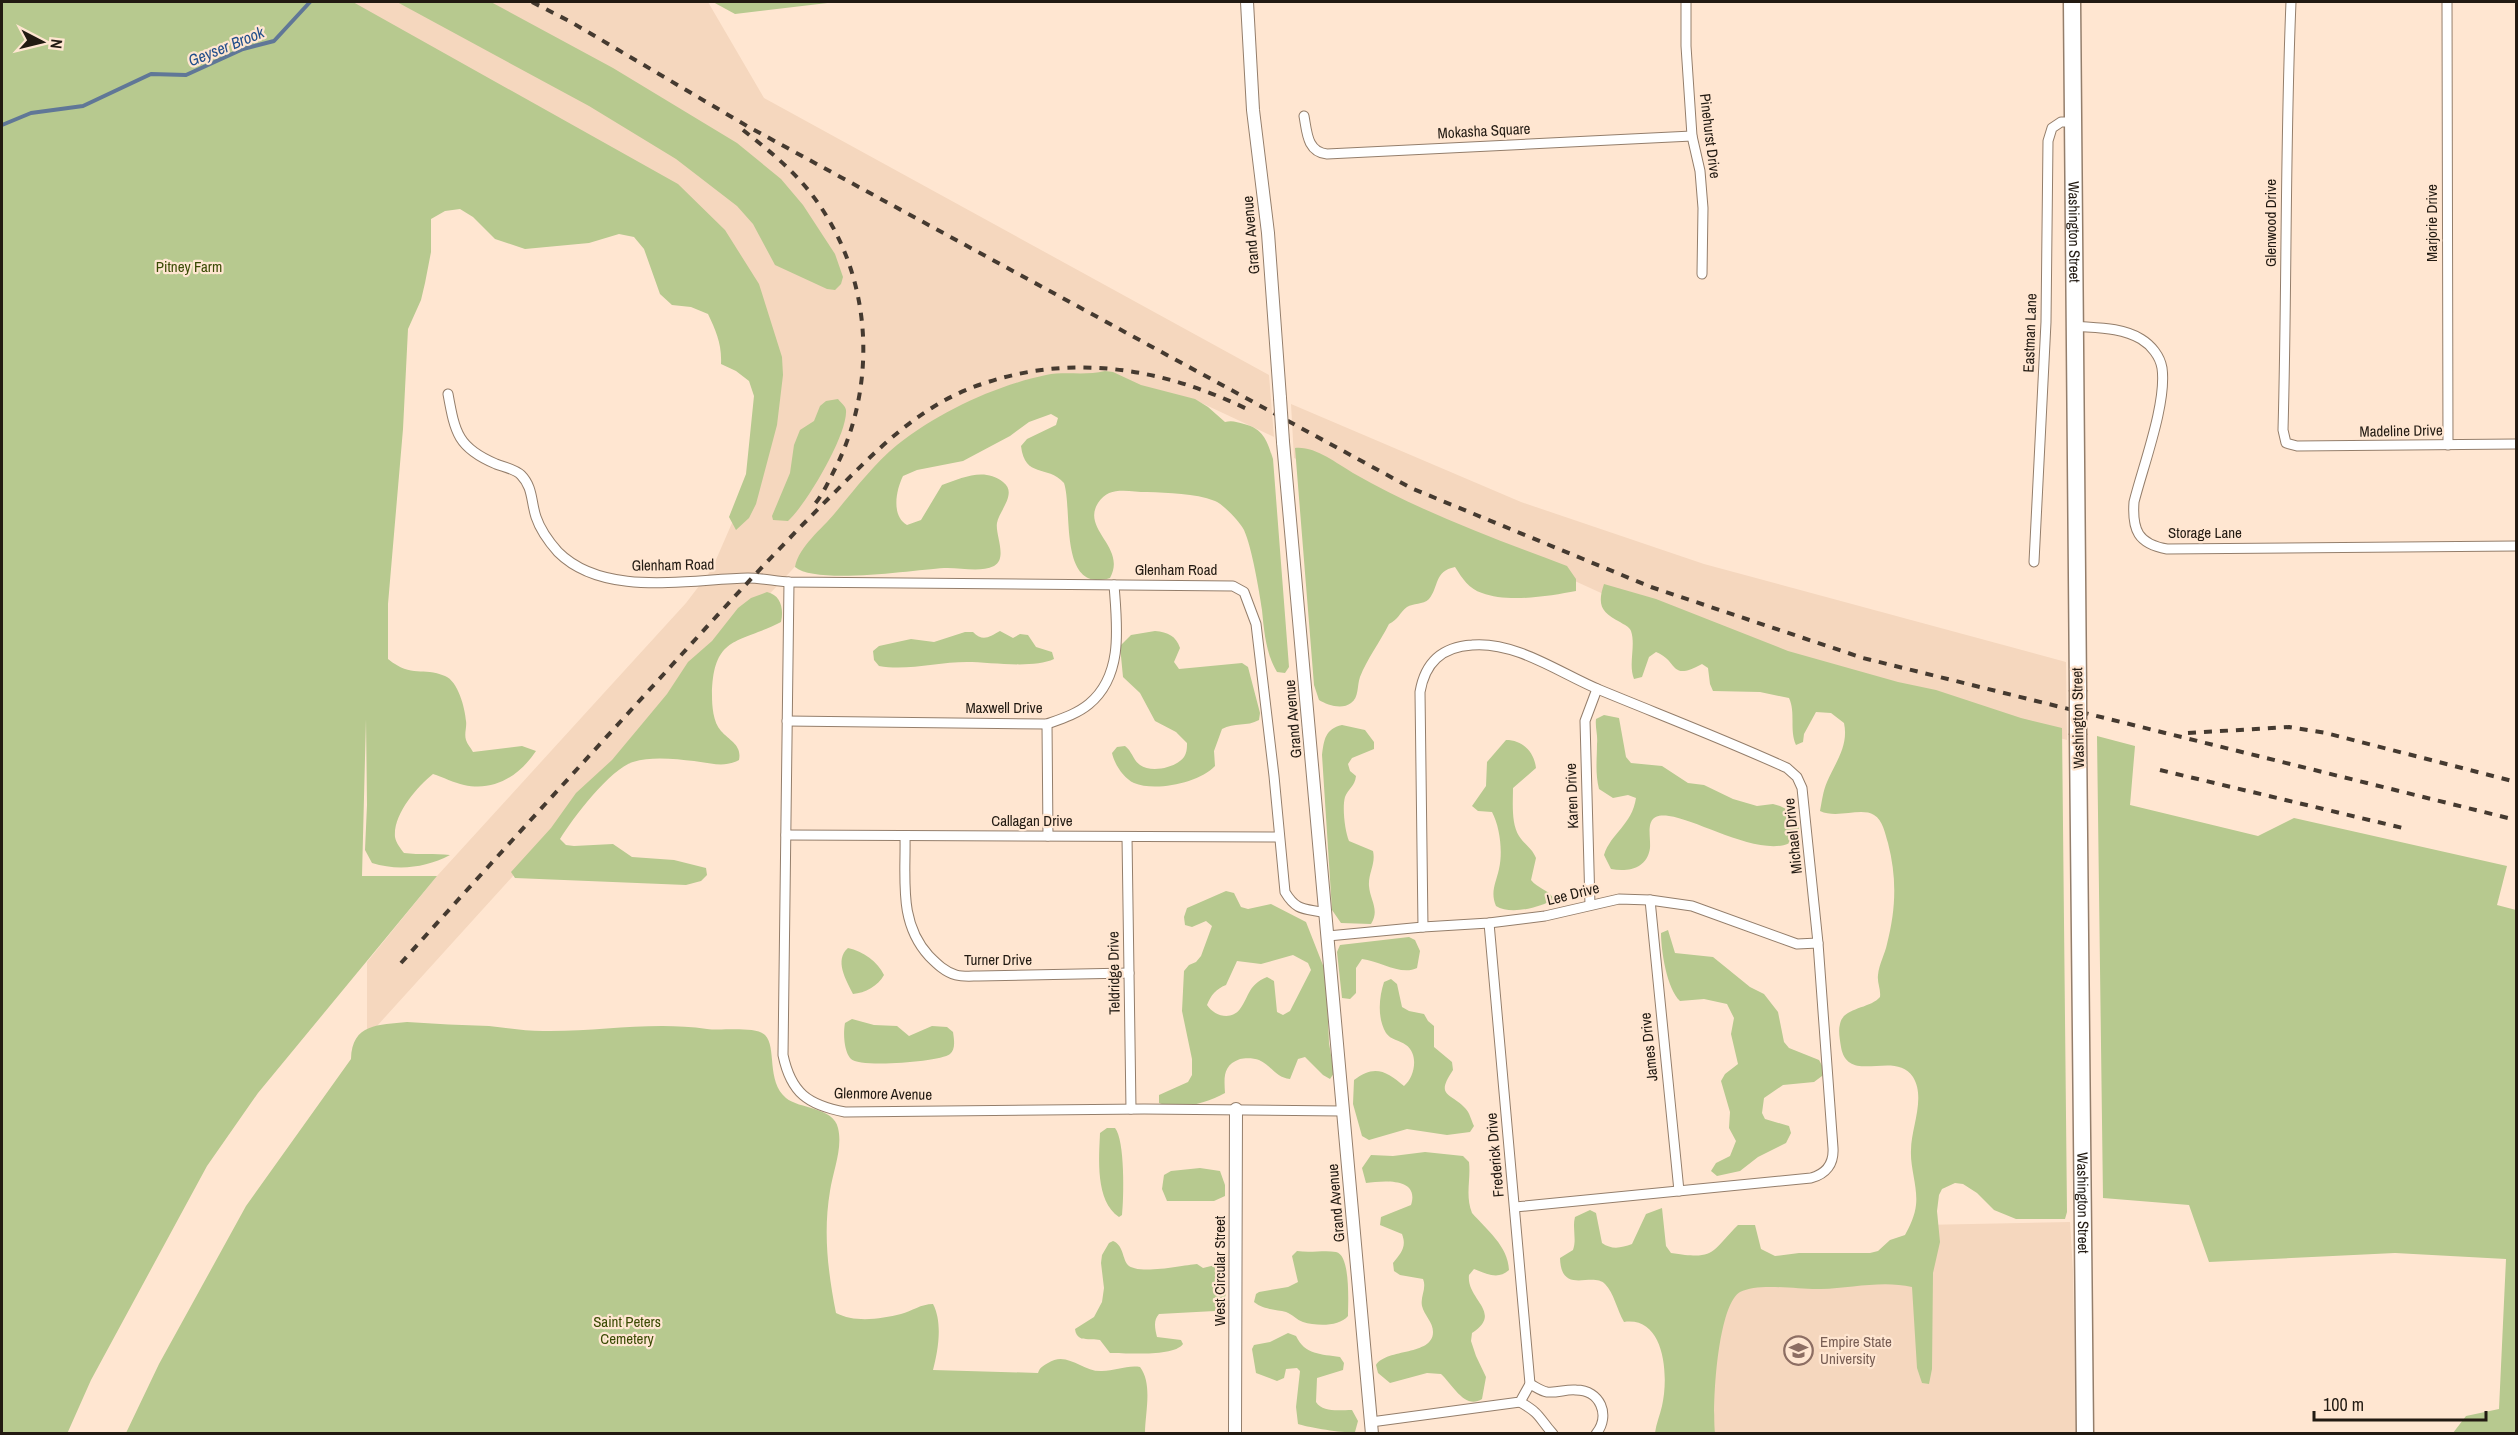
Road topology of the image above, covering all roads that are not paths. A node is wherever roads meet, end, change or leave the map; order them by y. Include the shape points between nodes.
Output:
1 (1247, 2) edge
2 (1686, 2) edge
3 (2072, 2) edge
4 (2291, 2) edge
5 (2447, 2) edge
6 (1304, 116) dead end
7 (2072, 122) junction
8 (1692, 136) junction
9 (1702, 274) dead end
10 (2074, 326) junction
11 (448, 394) dead end
12 (2286, 443) joint
13 (2517, 444) edge
14 (2448, 445) junction
15 (2517, 546) edge
16 (2034, 562) dead end
17 (789, 582) junction
18 (1114, 585) junction
19 (1597, 689) junction
20 (787, 721) junction
21 (1047, 724) junction
22 (786, 835) junction
23 (905, 836) junction
24 (1048, 836) junction
25 (1127, 837) junction
26 (1279, 837) junction
27 (1650, 900) junction
28 (1590, 905) junction
29 (1326, 913) junction
30 (1489, 923) junction
31 (1423, 927) junction
32 (1328, 936) junction
33 (1818, 943) junction
34 (1129, 973) junction
35 (1131, 1109) junction
36 (1236, 1109) junction
37 (1342, 1111) junction
38 (1679, 1191) junction
39 (1515, 1207) junction
40 (1530, 1384) junction
41 (1520, 1402) junction
42 (1372, 1428) edge
43 (1235, 1434) edge
44 (1553, 1434) edge
45 (1596, 1434) edge
46 (2085, 1434) edge

1 - 29 street, Grand Avenue, bridge via 1253,110 1268,233
2 - 8 street, Pinehurst Drive
3 - 7 highway, Washington Street
4 - 12 street, Glenwood Drive via 2286,123
5 - 14 street, Marjorie Drive
6 - 8 street, Mokasha Square via 1311,145 1317,152 1327,154
7 - 10 highway, Washington Street
7 - 16 street, Eastman Lane via 2061,122 2052,128 2048,141 2046,322
8 - 9 street, Pinehurst Drive via 1703,208
10 - 15 street, Storage Lane via 2120,330 2141,339 2162,366 2157,414 2133,515 2142,540 2154,547
10 - 46 highway, Washington Street, bridge
11 - 17 street, Glenham Road via 457,434 466,448 519,473 531,490 536,518 545,535 558,552 592,574 640,583 750,578
12 - 14 street, Madeline Drive
13 - 14 street, Madeline Drive
17 - 18 street, Glenham Road
17 - 20 street, Glenmore Avenue
18 - 21 street, Maxwell Drive via 1118,637 1106,684 1089,704
18 - 26 street, Glenham Road via 1233,586 1244,592 1256,624
19 - 28 street, Karen Drive via 1585,721
19 - 31 street, Michael Drive via 1496,646 1472,644 1450,649 1433,660 1423,675 1420,692
19 - 33 street, Michael Drive via 1774,762 1797,777 1805,799
20 - 21 street, Maxwell Drive
20 - 22 street, Glenmore Avenue
21 - 24 street
22 - 23 street, Callagan Drive
22 - 35 street, Glenmore Avenue via 783,1055 796,1090 818,1107 845,1112
23 - 24 street, Callagan Drive
23 - 34 street, Turner Drive via 909,926 917,943 939,966 956,975 979,976
24 - 25 street, Callagan Drive
25 - 26 street, Callagan Drive
25 - 34 street, Teldridge Drive
26 - 29 street, Glenham Road via 1285,892 1291,902 1299,909
27 - 28 street, Lee Drive via 1619,898
27 - 33 street, Lee Drive via 1692,906 1797,944
27 - 38 street, James Drive
28 - 30 street, Lee Drive
29 - 32 street, Grand Avenue
30 - 31 street, Lee Drive
30 - 39 street, Frederick Drive
31 - 32 street, Lee Drive
32 - 37 street, Grand Avenue
33 - 38 street, Michael Drive via 1833,1148 1829,1166 1810,1178
34 - 35 street, Teldridge Drive
35 - 36 street, Glenmore Avenue
36 - 37 street, Glenmore Avenue
36 - 43 street, West Circular Street
37 - 42 street, Grand Avenue
38 - 39 street, Michael Drive
39 - 40 street, Frederick Drive
40 - 41 street
40 - 45 street via 1544,1392 1592,1393 1604,1416
41 - 42 street
41 - 44 street via 1534,1410

